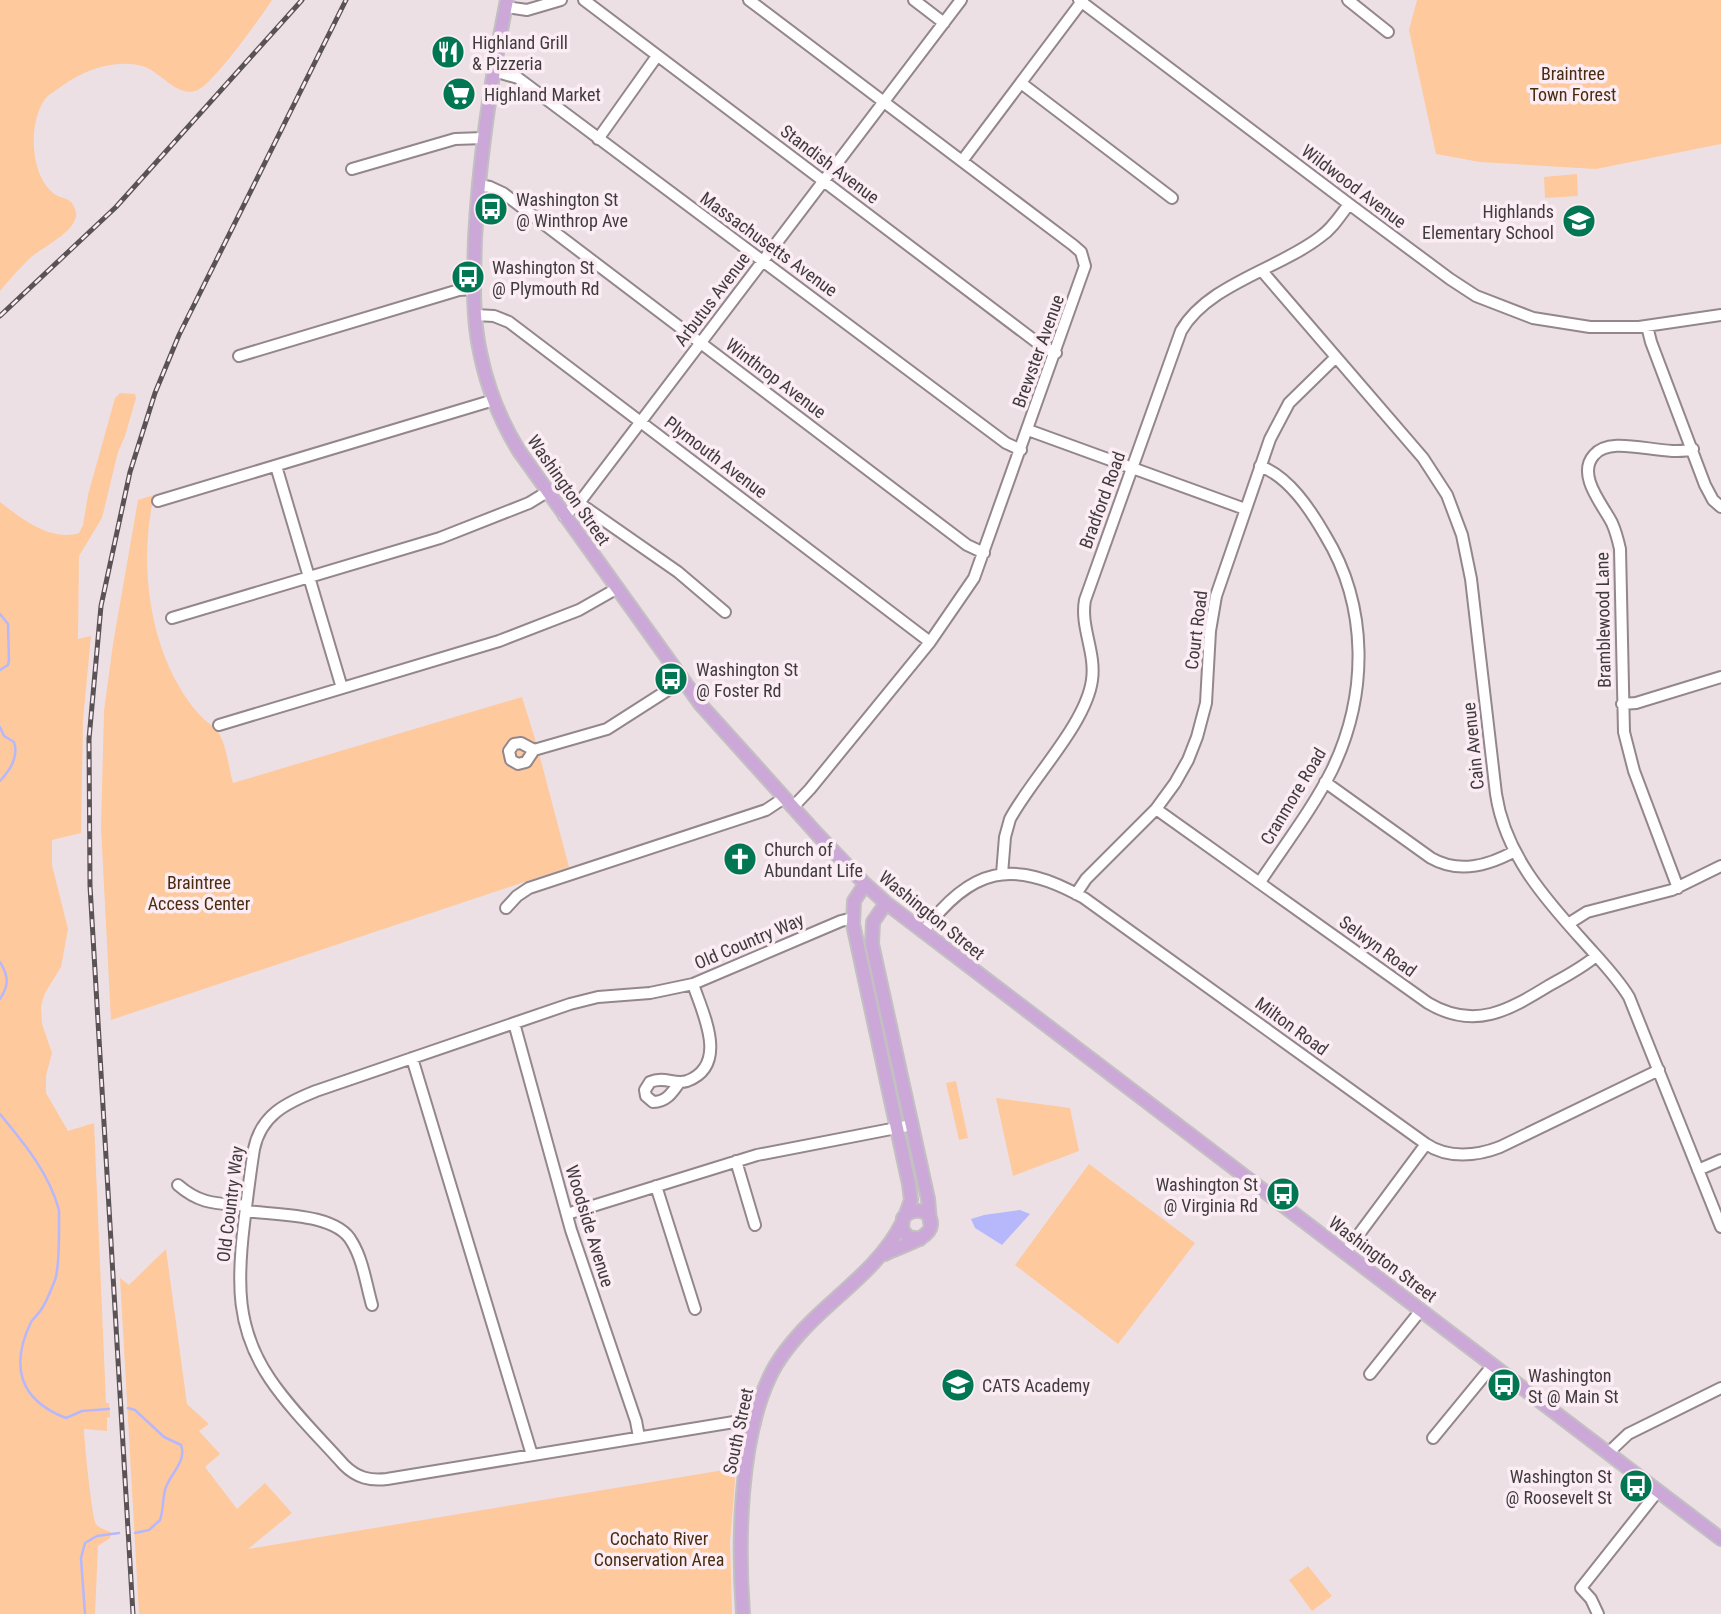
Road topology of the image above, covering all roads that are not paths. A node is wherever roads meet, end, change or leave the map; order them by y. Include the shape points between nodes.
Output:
1 (561, 0) edge
2 (584, 0) edge
3 (749, 0) edge
4 (914, 0) edge
5 (961, 0) edge
6 (1348, 0) edge
7 (1081, 1) edge
8 (506, 4) edge
9 (944, 23) junction
10 (1388, 32) dead end
11 (657, 56) junction
12 (494, 71) junction
13 (1021, 83) junction
14 (884, 102) junction
15 (484, 138) junction
16 (598, 139) junction
17 (962, 161) junction
18 (352, 169) dead end
19 (824, 181) junction
20 (479, 185) junction
21 (1172, 198) dead end
22 (1349, 204) junction
23 (763, 261) junction
24 (1262, 271) junction
25 (474, 289) junction
26 (475, 315) junction
27 (1721, 315) edge
28 (1647, 326) junction
29 (701, 343) junction
30 (1056, 353) junction
31 (239, 356) dead end
32 (1335, 358) junction
33 (494, 400) junction
34 (640, 422) junction
35 (1028, 430) junction
36 (1693, 449) junction
37 (1021, 450) junction
38 (276, 466) junction
39 (1260, 466) junction
40 (1133, 469) junction
41 (547, 492) junction
42 (158, 501) dead end
43 (579, 503) junction
44 (1721, 507) edge
45 (1245, 509) junction
46 (564, 516) junction
47 (984, 553) junction
48 (309, 578) junction
49 (616, 589) junction
50 (725, 612) dead end
51 (172, 618) dead end
52 (930, 642) junction
53 (1721, 677) edge
54 (682, 681) junction
55 (342, 688) junction
56 (1622, 704) junction
57 (219, 724) dead end
58 (534, 750) dead end
59 (1325, 782) junction
60 (788, 803) junction
61 (1156, 809) junction
62 (1515, 851) junction
63 (1721, 866) edge
64 (1002, 874) junction
65 (1260, 882) junction
66 (864, 884) junction
67 (1678, 888) junction
68 (1076, 894) junction
69 (886, 903) junction
70 (506, 908) dead end
71 (852, 918) junction
72 (1568, 924) junction
73 (923, 932) junction
74 (1597, 956) junction
75 (693, 984) junction
76 (514, 1023) junction
77 (412, 1058) junction
78 (1659, 1070) junction
79 (679, 1083) dead end
80 (912, 1125) junction
81 (898, 1129) junction
82 (1426, 1144) junction
83 (1721, 1160) edge
84 (736, 1161) junction
85 (1698, 1170) junction
86 (178, 1185) dead end
87 (656, 1186) junction
88 (246, 1208) junction
89 (567, 1214) junction
90 (904, 1219) junction
91 (930, 1222) junction
92 (755, 1225) dead end
93 (1721, 1227) edge
94 (920, 1239) junction
95 (1345, 1253) junction
96 (879, 1258) junction
97 (372, 1305) dead end
98 (695, 1309) dead end
99 (1421, 1310) junction
100 (1493, 1365) junction
101 (1370, 1374) dead end
102 (1721, 1388) edge
103 (755, 1422) junction
104 (639, 1437) junction
105 (1433, 1438) dead end
106 (1608, 1452) junction
107 (532, 1455) junction
108 (1658, 1491) junction
109 (1721, 1539) edge
110 (1598, 1612) edge
111 (743, 1614) edge

1 - 8 street via 527,10
2 - 11 street, Standish Avenue
3 - 14 street, Brewster Avenue
4 - 9 street
5 - 9 street, Arbutus Avenue
6 - 10 street
7 - 13 street
7 - 22 street, Wildwood Avenue
8 - 12 main road, Washington Street
9 - 14 street, Arbutus Avenue
11 - 16 street
11 - 19 street, Standish Avenue
12 - 15 main road, Washington Street
12 - 16 street, Massachusetts Avenue via 518,78
13 - 17 street
13 - 21 street
14 - 17 street, Brewster Avenue
14 - 19 street, Arbutus Avenue
15 - 18 street via 454,139
15 - 20 main road, Washington Street
16 - 23 street, Massachusetts Avenue
17 - 30 street, Brewster Avenue via 1083,257 1084,276
19 - 23 street, Arbutus Avenue
19 - 30 street, Standish Avenue
20 - 25 main road, Washington Street
20 - 29 street, Winthrop Avenue via 503,193
22 - 24 street, Bradford Road via 1322,236
22 - 28 street, Wildwood Avenue via 1457,284 1506,309 1580,327
23 - 29 street, Arbutus Avenue
23 - 37 street, Massachusetts Avenue
24 - 32 street, Cain Avenue
24 - 40 street, Bradford Road via 1208,303 1185,325
25 - 26 main road, Washington Street
25 - 31 street via 453,291
26 - 33 main road, Washington Street via 482,365
26 - 34 street, Plymouth Avenue via 509,322
27 - 28 street, Wildwood Avenue
28 - 36 street
29 - 34 street, Arbutus Avenue
29 - 47 street, Winthrop Avenue via 967,545
30 - 35 street, Brewster Avenue
32 - 39 street, Court Road via 1285,409
32 - 62 street, Cain Avenue via 1428,464 1456,518 1475,603 1497,802
33 - 38 street
33 - 41 main road, Washington Street via 513,440
34 - 43 street, Arbutus Avenue
34 - 52 street, Plymouth Avenue
35 - 37 street, Brewster Avenue
35 - 40 street
36 - 44 street via 1707,490
36 - 56 street, Bramblewood Lane via 1675,452 1608,446 1593,456 1587,467 1620,549
37 - 47 street, Brewster Avenue
38 - 42 street
38 - 48 street
39 - 45 street, Court Road
39 - 59 street, Cranmore Road via 1283,481 1319,524 1341,566 1354,608 1359,657 1356,695 1343,743
40 - 45 street
40 - 64 street, Bradford Road via 1085,600 1093,666 1087,699 1010,819
41 - 46 main road, Washington Street
41 - 48 street via 449,535
43 - 46 street, Arbutus Avenue
43 - 50 street via 678,572
45 - 61 street, Court Road via 1214,604 1200,729 1184,768
46 - 49 main road, Washington Street
47 - 52 street, Brewster Avenue via 969,587
48 - 51 street
48 - 55 street
49 - 54 main road, Washington Street
49 - 55 street via 518,635
52 - 60 street, Brewster Avenue via 810,789
53 - 56 street
54 - 58 street via 607,729
54 - 60 main road, Washington Street
55 - 57 street
56 - 67 street, Bramblewood Lane via 1631,762
59 - 62 street via 1447,866 1475,866
59 - 65 street, Cranmore Road
60 - 66 main road, Washington Street
60 - 70 street, Brewster Avenue via 535,886
61 - 65 street, Selwyn Road
61 - 68 street, Court Road
62 - 72 street, Cain Avenue
63 - 67 street
64 - 68 street, Milton Road via 1043,880
64 - 73 street, Milton Road via 969,886
65 - 74 street, Selwyn Road via 1428,1003 1454,1014 1478,1017 1503,1012
66 - 69 main road, Washington Street
66 - 71 main road via 854,901
67 - 72 street via 1587,912
68 - 82 street, Milton Road
69 - 73 main road, Washington Street
69 - 80 main road via 873,922 872,938
71 - 75 street, Old Country Way
71 - 81 main road, South Street
72 - 74 street, Cain Avenue
73 - 95 main road, Washington Street
74 - 78 street, Cain Avenue via 1629,997
75 - 76 street, Old Country Way via 598,997
75 - 79 street via 707,1023 710,1049 701,1071
76 - 77 street, Old Country Way
76 - 89 street, Woodside Avenue
77 - 88 street, Old Country Way via 307,1094 272,1114 255,1144
77 - 107 street
78 - 82 street, Milton Road via 1493,1150 1455,1154
78 - 85 street, Cain Avenue
80 - 81 street
80 - 91 main road
81 - 84 street
81 - 90 main road, South Street via 911,1195
82 - 95 street
83 - 85 street
84 - 87 street
84 - 92 street
85 - 93 street, Cain Avenue
86 - 88 street via 202,1201
87 - 89 street
87 - 98 street
88 - 97 street via 341,1227 355,1247
88 - 107 street, Old Country Way via 239,1289 253,1346 273,1384 348,1469 363,1478 387,1479
89 - 104 street, Woodside Avenue
90 - 91 main road via 913,1210 927,1215
90 - 94 main road via 906,1235
90 - 96 main road, South Street
91 - 94 main road via 929,1231
94 - 96 main road, South Street
95 - 99 main road, Washington Street
96 - 103 main road, South Street via 786,1350 769,1377
99 - 100 main road, Washington Street
99 - 101 street
100 - 105 street
100 - 106 main road, Washington Street
102 - 106 street via 1623,1437
103 - 104 street, Old Country Way
103 - 111 main road, South Street via 742,1521
104 - 107 street, Old Country Way
106 - 108 main road, Washington Street
108 - 109 main road, Washington Street
108 - 110 street via 1581,1588

